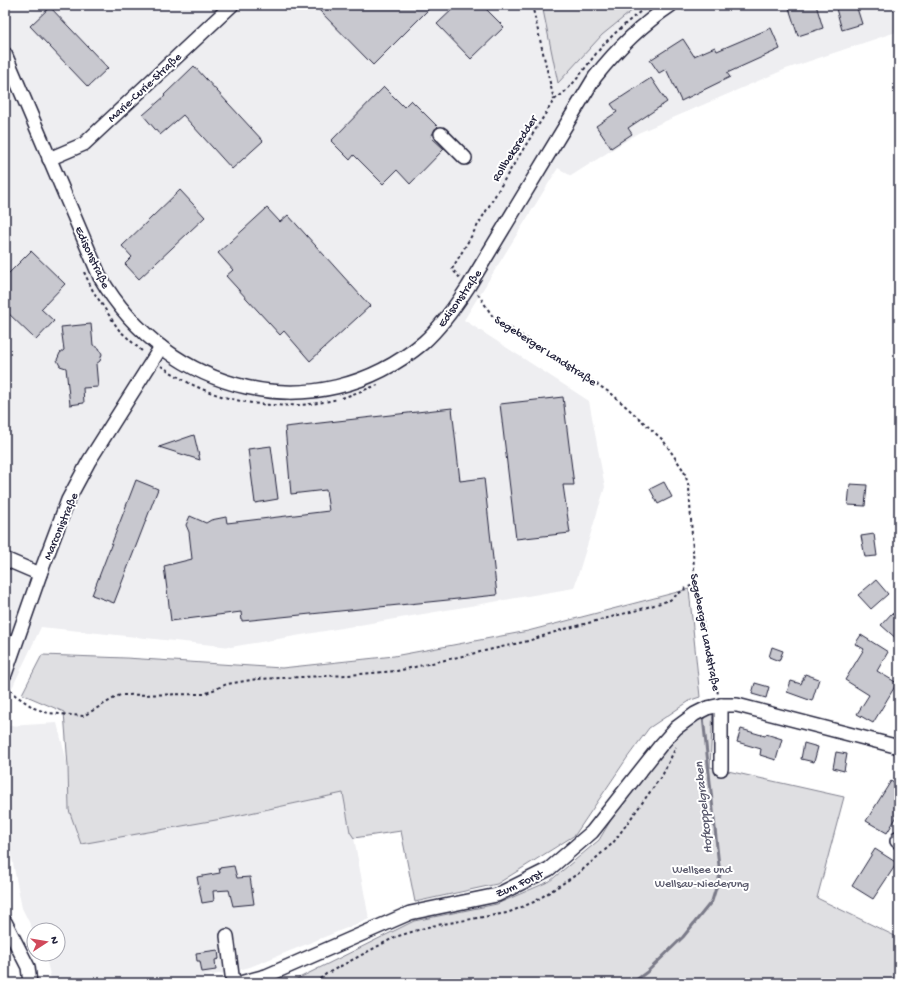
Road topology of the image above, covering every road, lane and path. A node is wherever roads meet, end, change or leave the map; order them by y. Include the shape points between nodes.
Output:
1 (232, 5) edge
2 (532, 5) edge
3 (691, 5) edge
4 (675, 9) edge
5 (5, 54) edge
6 (441, 134) dead end
7 (465, 158) dead end
8 (49, 159) junction
9 (84, 271) dead end
10 (468, 287) junction
11 (161, 348) junction
12 (153, 361) junction
13 (381, 384) dead end
14 (5, 559) edge
15 (40, 574) junction
16 (695, 584) junction
17 (5, 674) edge
18 (5, 684) edge
19 (721, 705) junction
20 (899, 747) edge
21 (721, 769) dead end
22 (5, 922) edge
23 (227, 936) dead end
24 (30, 983) edge
25 (233, 983) edge
26 (240, 983) edge

1 - 8 street, Marie-Curie-Straße via 84,144
2 - 10 path, Rollbeksredder via 554,100 452,269
3 - 4 path
4 - 10 street, Edisonstraße via 637,31 619,47 595,77
5 - 8 street, Edisonstraße
6 - 7 street
8 - 11 street, Edisonstraße via 100,278 132,322
9 - 12 path via 93,291 119,330
10 - 11 street, Edisonstraße via 438,329 409,354 372,375 328,389 278,393 246,388 199,371
10 - 16 path, Segeberger Landstraße via 478,294 493,317 612,394 662,440 684,471 689,487
11 - 12 street, Marconistraße
12 - 13 path via 201,389 254,403 324,403
12 - 15 street, Marconistraße via 89,461 68,500
14 - 15 street
15 - 17 street, Marconistraße
16 - 18 path via 670,600 638,610 528,641 397,671 257,679 227,684 204,694 120,695 83,716 48,713 34,708 15,695
16 - 19 path, Segeberger Landstraße
19 - 20 street, Segeberger Landstraße via 736,705
19 - 21 street
19 - 26 street, Zum Forst via 694,714 676,728 592,832 549,870 497,895 410,913 283,969
22 - 24 street via 28,967
23 - 25 street

